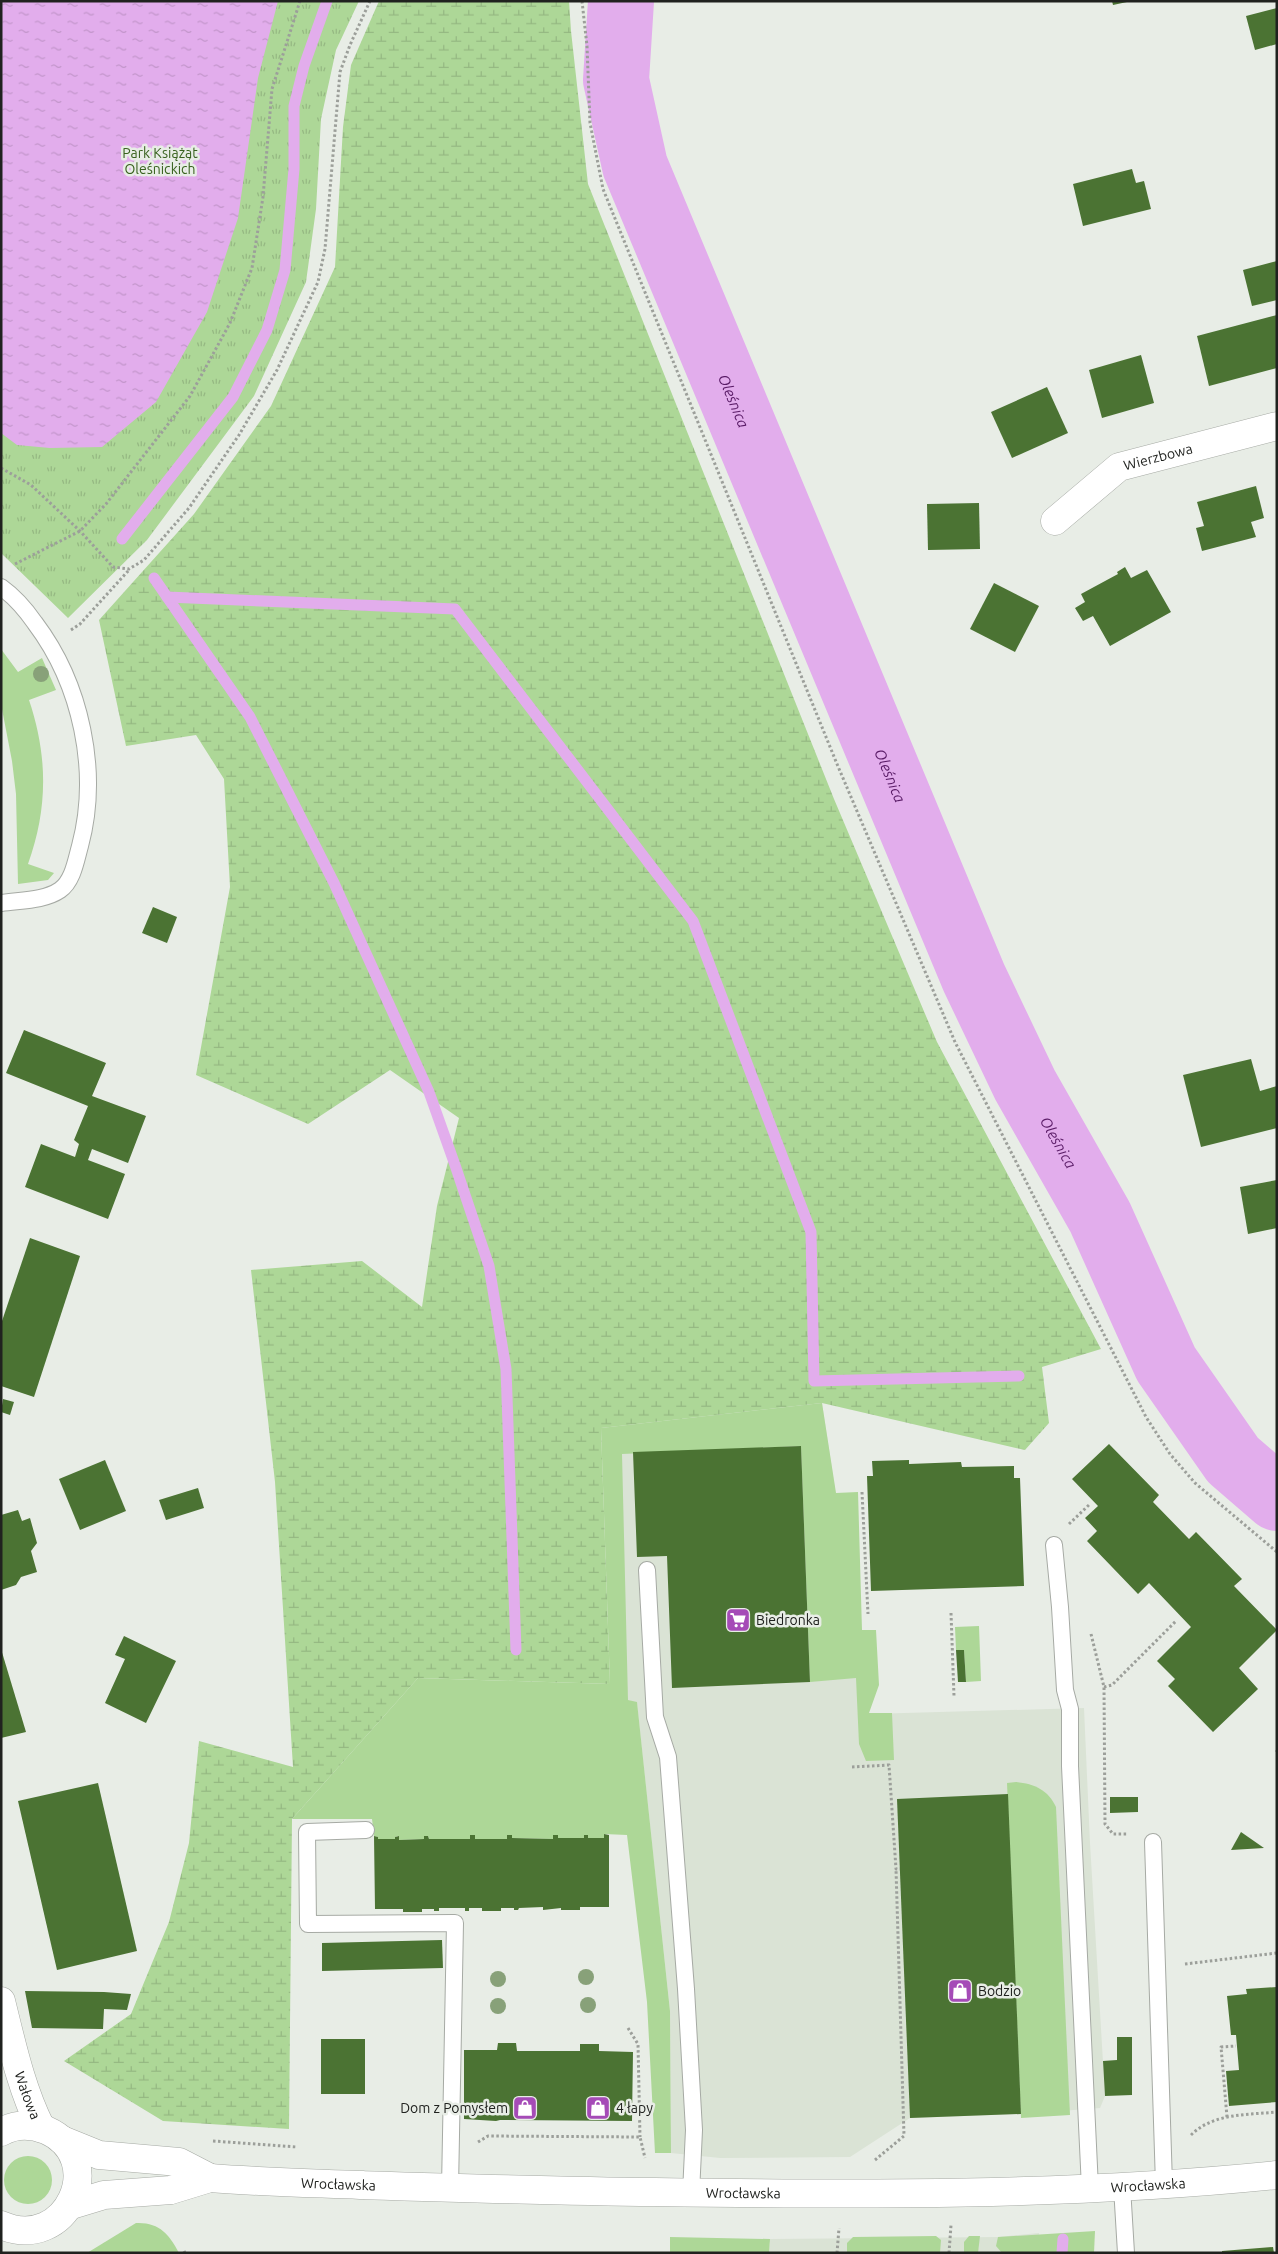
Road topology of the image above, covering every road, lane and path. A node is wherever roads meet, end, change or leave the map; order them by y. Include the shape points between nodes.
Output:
1 (300, 1) edge
2 (370, 1) edge
3 (582, 1) edge
4 (1277, 426) edge
5 (1, 468) edge
6 (1055, 521) dead end
7 (80, 531) junction
8 (14, 565) dead end
9 (129, 569) junction
10 (1, 588) edge
11 (51, 644) junction
12 (1, 902) edge
13 (862, 1492) dead end
14 (1090, 1504) dead end
15 (1066, 1527) dead end
16 (1054, 1544) dead end
17 (1277, 1552) edge
18 (647, 1570) dead end
19 (951, 1613) dead end
20 (868, 1614) dead end
21 (1176, 1621) dead end
22 (1090, 1631) dead end
23 (1104, 1687) junction
24 (954, 1696) dead end
25 (852, 1767) dead end
26 (366, 1830) dead end
27 (1129, 1834) dead end
28 (1153, 1842) dead end
29 (1277, 1953) edge
30 (1157, 1967) junction
31 (1, 2001) edge
32 (628, 2028) dead end
33 (1236, 2046) dead end
34 (1227, 2117) dead end
35 (1, 2132) edge
36 (51, 2134) junction
37 (640, 2137) junction
38 (203, 2140) dead end
39 (299, 2147) dead end
40 (451, 2157) junction
41 (692, 2160) junction
42 (884, 2161) dead end
43 (1277, 2175) edge
44 (210, 2178) junction
45 (1164, 2184) junction
46 (1122, 2187) junction
47 (450, 2188) junction
48 (1090, 2188) junction
49 (691, 2193) junction
50 (71, 2205) junction
51 (1, 2225) edge
52 (951, 2225) dead end
53 (45, 2228) junction
54 (839, 2228) dead end
55 (26, 2253) edge
56 (837, 2253) edge
57 (949, 2253) edge
58 (1126, 2253) edge

1 - 7 path via 272,89 252,268 230,323 190,396 106,504
2 - 9 path via 340,72 325,249 318,282 277,370 239,435 189,508 144,560
3 - 17 path via 590,122 603,190 955,1042 1146,1417 1170,1454 1195,1483
4 - 6 street, Wierzbowa via 1119,467
5 - 7 path via 31,485
7 - 8 path
7 - 9 path via 113,567
9 - 11 path via 80,624
10 - 11 lane via 27,612
11 - 12 lane via 80,714 88,791 84,834 74,871 61,890 42,898
13 - 20 path
14 - 15 path
16 - 48 lane via 1065,1690 1070,1709
18 - 41 lane via 655,1717 669,1766 688,2027 694,2130
19 - 24 path
21 - 23 path via 1112,1685
22 - 23 path
23 - 27 path via 1105,1824 1113,1834
25 - 42 path via 889,1765 898,1869 904,2136 874,2161
26 - 40 lane via 307,1832 308,1924 456,1923
28 - 30 lane
29 - 30 path
30 - 45 lane
31 - 36 street, Wałowa via 30,2106
32 - 37 path via 638,2044
33 - 34 path via 1221,2047
35 - 36 street, Wrocławska via 16,2126
36 - 44 street, Wrocławska via 99,2155 179,2162
36 - 50 street, Wałowa via 72,2154 77,2171 77,2188
37 - 40 path via 488,2136
37 - 41 path via 645,2159
38 - 39 path
40 - 47 lane
41 - 49 lane
43 - 45 street, Wrocławska
44 - 47 street, Wrocławska
44 - 50 street, Wrocławska via 171,2190 104,2195
45 - 46 street, Wrocławska
46 - 48 street, Wrocławska
46 - 58 lane
47 - 49 street, Wrocławska
48 - 49 street, Wrocławska via 947,2193
50 - 53 street
51 - 53 street via 11,2230
52 - 57 path
53 - 55 street
54 - 56 path

